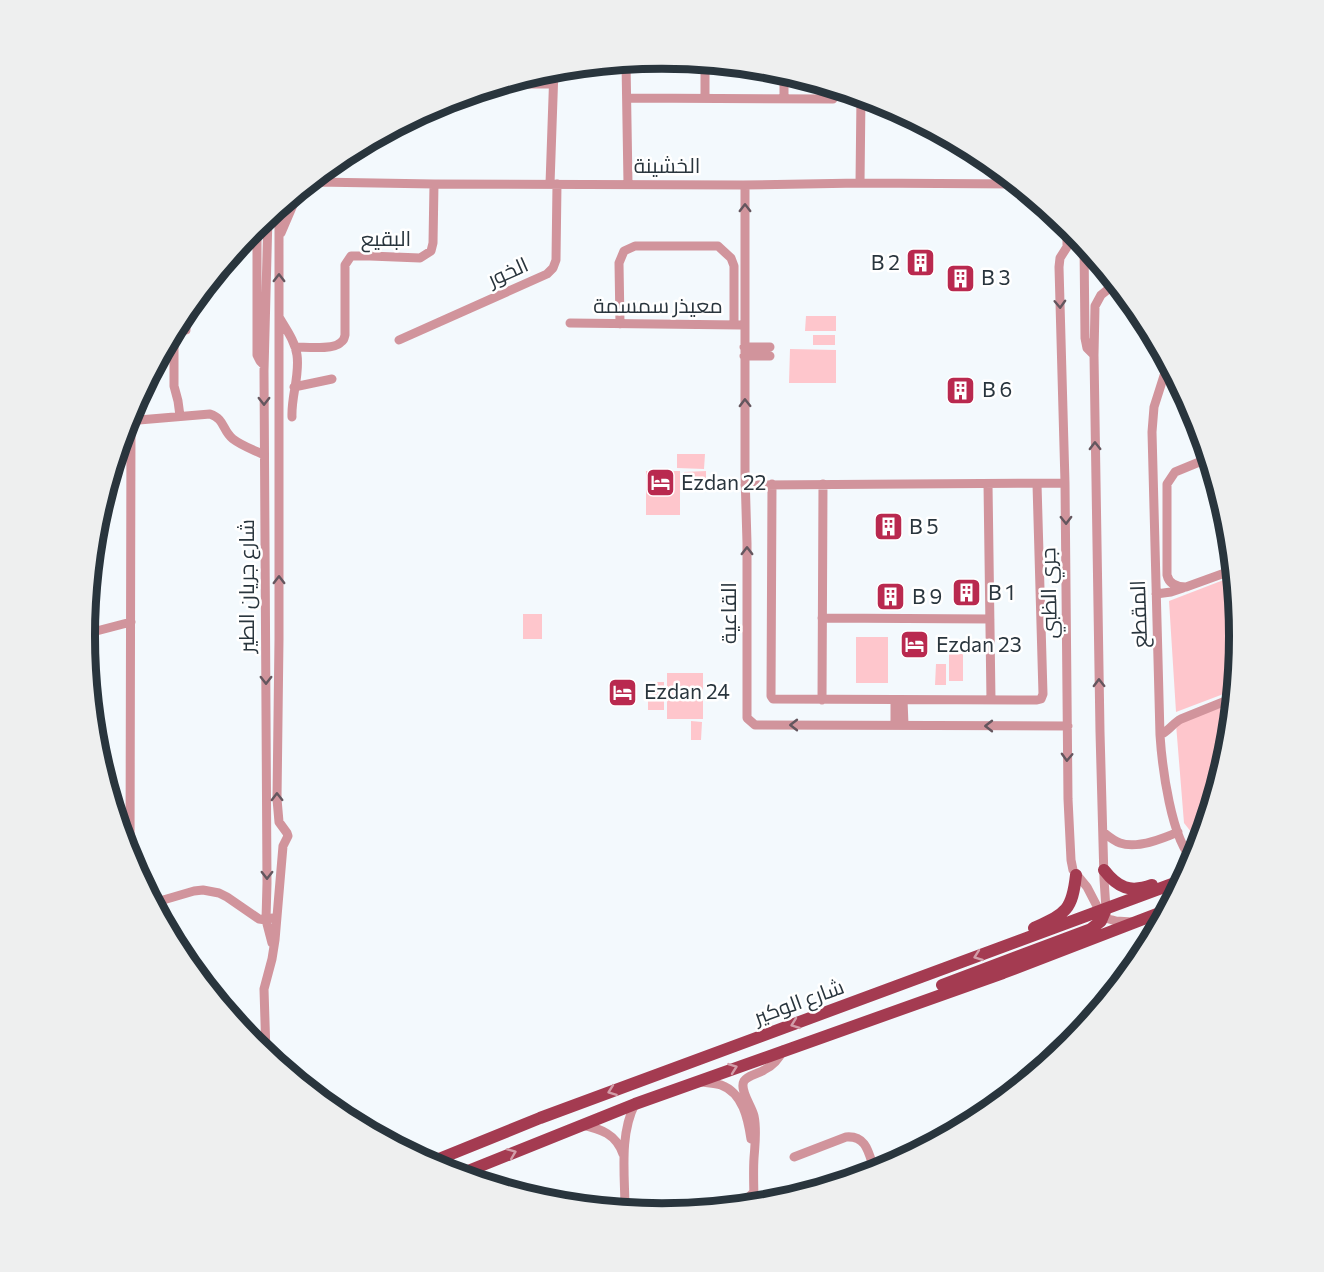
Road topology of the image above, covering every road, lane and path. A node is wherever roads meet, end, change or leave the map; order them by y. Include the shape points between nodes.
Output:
1 (626, 70) edge
2 (705, 71) edge
3 (553, 80) edge
4 (784, 82) edge
5 (533, 84) edge
6 (553, 84) junction
7 (627, 98) junction
8 (705, 98) junction
9 (784, 99) junction
10 (833, 99) dead end
11 (863, 106) edge
12 (324, 181) edge
13 (860, 183) junction
14 (434, 184) junction
15 (554, 184) junction
16 (628, 184) junction
17 (746, 185) junction
18 (1005, 185) edge
19 (292, 206) edge
20 (279, 218) edge
21 (267, 230) edge
22 (258, 238) edge
23 (279, 238) junction
24 (1067, 239) edge
25 (1084, 258) edge
26 (262, 284) junction
27 (1110, 288) edge
28 (279, 317) junction
29 (570, 323) dead end
30 (620, 324) junction
31 (734, 325) junction
32 (745, 325) junction
33 (399, 340) dead end
34 (174, 347) edge
35 (295, 347) junction
36 (770, 351) dead end
37 (744, 352) junction
38 (1094, 355) junction
39 (1165, 374) edge
40 (333, 379) dead end
41 (294, 387) junction
42 (180, 416) junction
43 (292, 417) dead end
44 (138, 420) edge
45 (129, 443) edge
46 (264, 455) junction
47 (1201, 461) edge
48 (1065, 483) junction
49 (745, 484) junction
50 (771, 484) junction
51 (823, 484) junction
52 (988, 484) junction
53 (1037, 484) junction
54 (1225, 573) edge
55 (1186, 587) junction
56 (1156, 594) junction
57 (822, 618) junction
58 (990, 619) junction
59 (131, 622) junction
60 (95, 631) edge
61 (822, 700) junction
62 (899, 700) junction
63 (991, 700) junction
64 (1225, 701) edge
65 (899, 725) junction
66 (1068, 726) junction
67 (1160, 735) junction
68 (284, 830) junction
69 (267, 831) junction
70 (130, 832) edge
71 (1103, 832) junction
72 (1178, 832) junction
73 (1121, 844) junction
74 (1189, 845) edge
75 (1185, 847) junction
76 (1187, 851) edge
77 (1104, 864) junction
78 (1076, 875) junction
79 (1174, 881) edge
80 (1172, 884) edge
81 (161, 901) edge
82 (1104, 912) junction
83 (276, 914) junction
84 (1156, 914) edge
85 (1154, 918) edge
86 (1144, 919) junction
87 (266, 920) junction
88 (1013, 944) junction
89 (273, 954) junction
90 (854, 1025) junction
91 (266, 1041) edge
92 (783, 1050) junction
93 (698, 1081) junction
94 (634, 1104) junction
95 (582, 1125) junction
96 (794, 1157) dead end
97 (441, 1158) edge
98 (625, 1159) junction
99 (754, 1160) junction
100 (871, 1163) edge
101 (471, 1170) edge
102 (754, 1192) junction
103 (754, 1195) edge
104 (750, 1196) edge
105 (625, 1202) edge

1 - 7 street
2 - 8 street
3 - 6 street, الخور
4 - 9 street
5 - 6 street
6 - 15 street, الخور
7 - 8 street
7 - 16 street
8 - 9 street
9 - 10 street
11 - 13 street
12 - 14 street, الخشينة
13 - 17 street, الخشينة
13 - 18 street, الخشينة
14 - 15 street, الخشينة
14 - 35 street, البقيع via 431,251 420,258 351,256 345,271 342,342 335,346
15 - 16 street, الخشينة
15 - 33 street, الخور via 553,268
16 - 17 street, الخشينة
32 -> 17 street, القاعية
19 - 23 street, شارع جريان الطير
20 - 23 street, شارع جريان الطير
21 - 26 street, شارع جريان الطير
22 - 26 street
28 -> 23 street, شارع جريان الطير
24 -> 48 street, جري الظبي via 1059,262
25 - 38 street via 1085,338
26 -> 46 street, شارع جريان الطير
27 - 38 street via 1095,306
28 - 35 street
68 -> 28 street, شارع جريان الطير via 279,822 277,799
29 - 30 street, معيذر سمسمة
30 - 31 street, معيذر سمسمة
30 - 31 street via 619,262 624,251 635,246 718,246 734,266
31 - 32 street, معيذر سمسمة
32 - 37 street, القاعية
34 - 42 street via 174,386
35 - 41 street
36 - 37 street
49 -> 37 street, القاعية
71 -> 38 street
39 - 56 street, المقطع via 1152,420
40 - 41 street
41 - 43 street
42 - 44 street
42 - 46 street via 214,415 235,440
45 - 59 street
46 -> 69 street, شارع جريان الطير
47 - 55 street via 1175,472 1167,484 1167,575 1173,584
48 - 53 street
48 -> 66 street, جري الظبي
49 - 50 street
65 -> 49 street, القاعية via 754,725 747,718
50 - 51 street
50 - 61 street via 771,696 775,700
51 - 52 street
51 - 57 street
52 - 53 street
52 - 58 street
53 - 63 street via 1043,696 1037,700
54 - 55 street
55 - 56 street
56 - 67 street, المقطع
57 - 58 street
57 - 61 street
58 - 63 street
59 - 60 street
59 - 70 street
61 - 62 street
62 - 63 street
62 - 65 street
64 - 67 street via 1177,721
66 -> 65 street, القاعية
66 -> 78 street, جري الظبي via 1070,847
67 - 72 street, المقطع via 1167,790
68 - 69 street
68 - 83 street, شارع جريان الطير via 288,836 282,846
69 -> 87 street, شارع جريان الطير
71 - 73 street
71 - 77 street
72 - 73 street via 1145,843
72 - 75 street, المقطع
73 - 77 street
74 - 75 street
75 - 76 street, المقطع
77 - 79 main road via 1116,883 1131,889
77 - 82 street
78 - 82 street, جري الظبي
78 - 88 main road via 1073,898 1064,911 1018,936
80 - 82 main road, شارع الوكير
81 - 87 street via 198,890 211,891
82 - 86 street via 1116,921
82 - 88 main road, شارع الوكير
82 - 90 main road via 1091,929 885,1007
83 - 87 street
83 - 89 street, شارع جريان الطير
84 - 86 main road, شارع الوكير
85 - 86 street
86 - 90 main road, شارع الوكير
87 - 89 street, شارع جريان الطير
88 -> 97 main road, شارع الوكير
89 - 91 street, شارع جريان الطير via 264,989
90 - 92 main road, شارع الوكير
93 -> 92 main road, شارع الوكير
92 - 99 street via 774,1064 748,1077 743,1086 756,1131
93 - 94 main road, شارع الوكير
93 - 99 street via 724,1087 737,1097 748,1124
94 - 95 main road, شارع الوكير
94 - 98 street via 626,1125
95 - 98 street via 609,1134
101 -> 95 main road, شارع الوكير
96 - 100 street via 855,1137 866,1146
98 - 105 street
99 - 102 street
102 - 103 street
102 - 104 street

